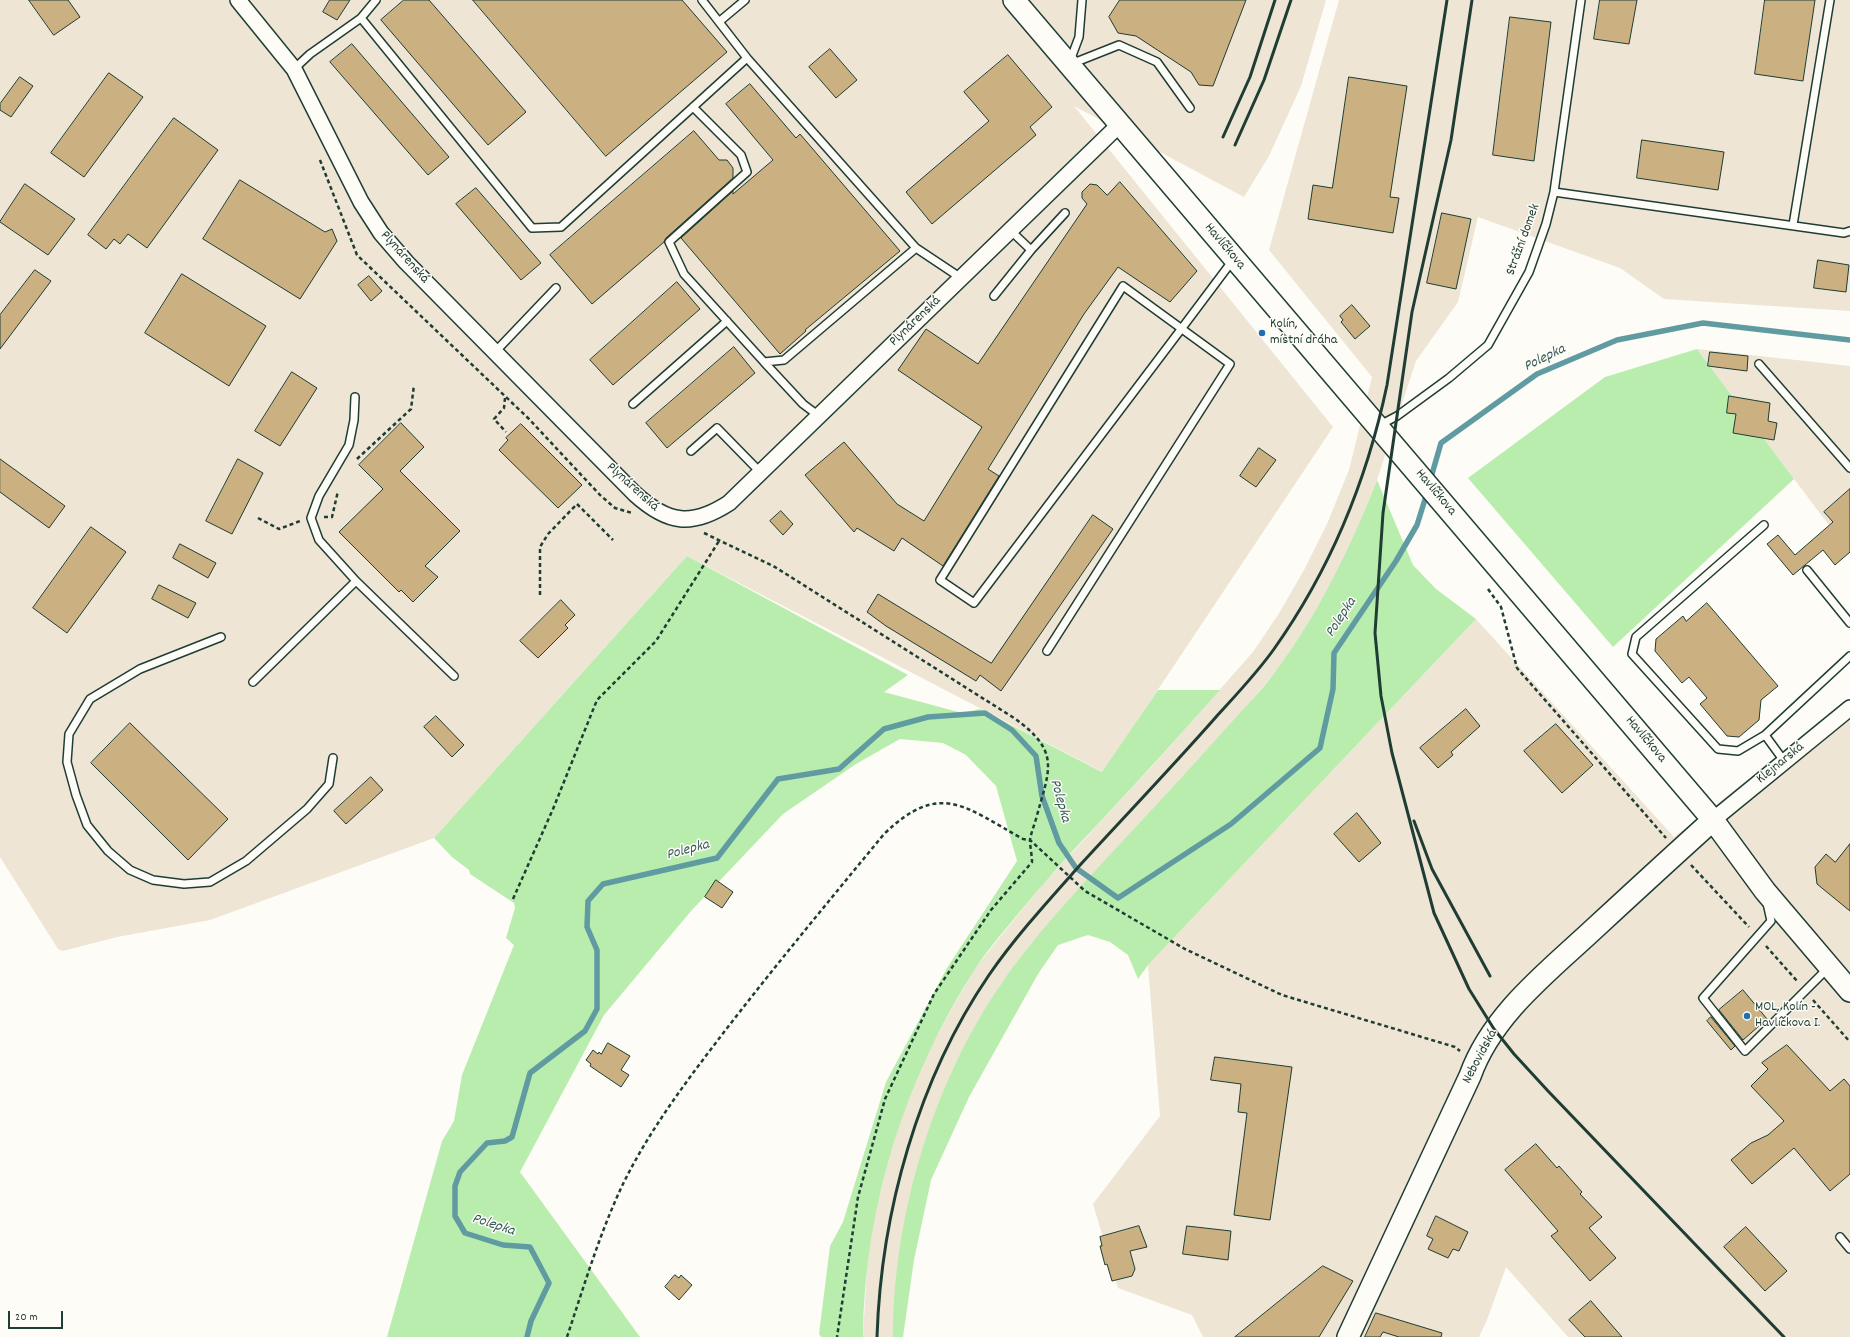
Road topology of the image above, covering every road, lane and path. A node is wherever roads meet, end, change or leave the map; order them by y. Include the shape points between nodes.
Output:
1 (238, 0) edge
2 (376, 0) edge
3 (702, 0) edge
4 (745, 0) edge
5 (1014, 0) edge
6 (1082, 0) edge
7 (1581, 0) edge
8 (1830, 0) edge
9 (361, 18) junction
10 (720, 21) junction
11 (747, 58) junction
12 (1069, 65) junction
13 (294, 69) junction
14 (693, 107) junction
15 (1190, 108) dead end
16 (1120, 124) junction
17 (1554, 192) junction
18 (1065, 213) dead end
19 (1793, 226) junction
20 (1010, 230) junction
21 (1850, 231) edge
22 (916, 248) junction
23 (1031, 250) junction
24 (1234, 260) junction
25 (961, 278) junction
26 (556, 288) dead end
27 (994, 296) dead end
28 (727, 321) junction
29 (1182, 328) junction
30 (495, 352) junction
31 (764, 362) junction
32 (1759, 364) dead end
33 (355, 397) dead end
34 (633, 404) dead end
35 (819, 416) junction
36 (1378, 426) junction
37 (506, 432) dead end
38 (691, 451) dead end
39 (1850, 468) edge
40 (760, 472) junction
41 (634, 514) dead end
42 (681, 520) junction
43 (1764, 525) dead end
44 (613, 540) dead end
45 (719, 541) junction
46 (1807, 570) dead end
47 (356, 581) junction
48 (1485, 584) dead end
49 (540, 595) dead end
50 (1850, 623) edge
51 (221, 637) dead end
52 (1047, 651) dead end
53 (1850, 656) edge
54 (454, 676) dead end
55 (253, 682) dead end
56 (1850, 708) edge
57 (1765, 735) junction
58 (333, 758) dead end
59 (1784, 761) junction
60 (1713, 820) junction
61 (1030, 840) junction
62 (1678, 852) junction
63 (1765, 891) junction
64 (513, 899) dead end
65 (1830, 966) junction
66 (1850, 991) edge
67 (1475, 1061) junction
68 (1840, 1237) dead end
69 (1850, 1249) edge
70 (567, 1337) edge
71 (837, 1337) edge
72 (1348, 1337) edge

1 - 13 street, Plynárenská
2 - 9 lane
3 - 10 lane
4 - 10 lane
5 - 12 street, Havlíčkova
6 - 12 lane via 1079,36
7 - 17 lane, Strážní domek
8 - 19 lane
9 - 13 lane via 310,54
9 - 14 lane via 532,228 561,227
10 - 11 lane
11 - 14 lane
11 - 22 lane
12 - 15 lane via 1119,45 1157,62
12 - 16 street, Havlíčkova
13 - 30 street, Plynárenská via 361,202 381,233 406,262
14 - 28 lane via 741,155 747,172 669,242 684,274
16 - 20 street, Plynárenská
16 - 24 street, Havlíčkova
17 - 19 lane
17 - 36 lane, Strážní domek via 1529,272 1488,345 1449,378 1397,416
18 - 23 lane
19 - 21 lane via 1844,233
20 - 23 lane
20 - 25 street, Plynárenská
22 - 25 lane
22 - 31 lane via 784,360
23 - 27 lane
24 - 29 lane
24 - 36 street, Havlíčkova
25 - 35 street, Plynárenská
26 - 30 lane
28 - 31 lane
28 - 34 lane
29 - 29 lane via 1123,286 940,580 974,603
29 - 52 lane via 1230,364
30 - 42 street, Plynárenská via 640,498 664,516
31 - 35 lane via 803,404
32 - 39 lane
33 - 47 lane via 349,445 319,496 311,518 319,540
35 - 40 street, Plynárenská
36 - 60 street, Havlíčkova
37 - 41 path via 494,419 504,408 506,397 600,495 615,508
38 - 40 lane via 717,428
40 - 42 street, Plynárenská via 729,503 714,513 696,519
42 - 45 path
43 - 57 lane via 1636,637 1632,654 1718,749 1738,751
44 - 49 path via 577,504 548,534 540,547
45 - 61 path via 775,567 1032,731 1044,748 1049,767 1046,788
45 - 64 path via 656,641 597,700
46 - 50 lane
47 - 54 lane
47 - 55 lane
48 - 62 path via 1501,607 1517,668
51 - 58 lane via 140,669 90,699 69,734 68,762 76,795 88,825 108,851 130,870 153,880 184,884 210,882 246,861 307,809 329,784
53 - 57 lane
56 - 59 street, Klejnarská
57 - 59 lane
59 - 60 street, Klejnarská
60 - 62 street, Nebovidská
60 - 63 street, Havlíčkova
61 - 67 path via 1085,891 1185,949 1282,995 1455,1047
61 - 70 path via 951,803 934,803 918,809 901,818 884,834 781,958 694,1072 646,1141 611,1213
61 - 71 path via 1032,862 990,910 934,994 885,1099 858,1197
62 - 67 street, Nebovidská via 1536,982 1494,1029
63 - 65 street, Havlíčkova
63 - 65 lane via 1771,921 1703,998 1745,1052
65 - 66 street, Havlíčkova
67 - 72 street, Nebovidská
68 - 69 lane

